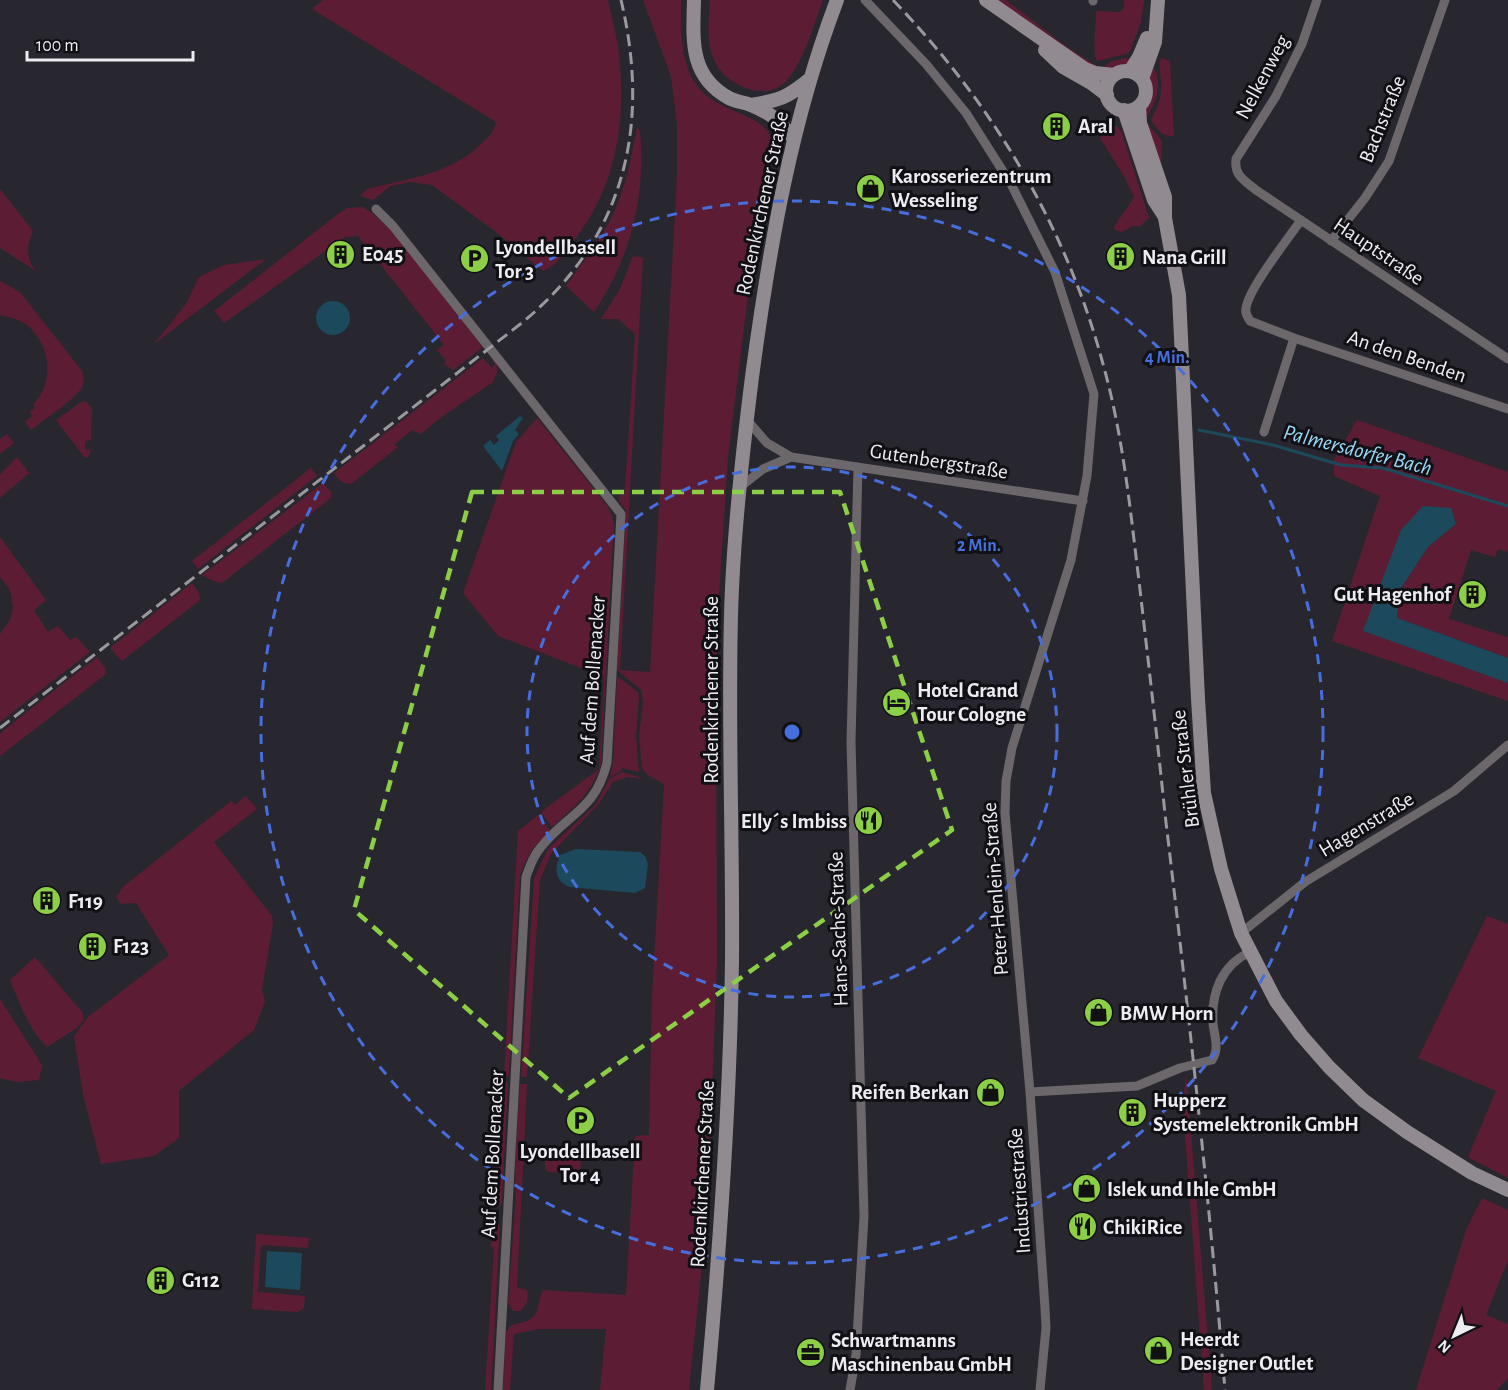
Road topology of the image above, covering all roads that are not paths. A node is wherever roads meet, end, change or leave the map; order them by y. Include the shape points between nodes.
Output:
1 (694, 0) edge
2 (837, 0) edge
3 (865, 0) edge
4 (986, 0) edge
5 (1158, 0) edge
6 (1317, 0) edge
7 (1445, 0) edge
8 (1021, 25) junction
9 (1114, 75) junction
10 (1136, 75) junction
11 (810, 79) junction
12 (1107, 95) junction
13 (751, 105) junction
14 (1139, 106) junction
15 (1124, 110) junction
16 (794, 139) junction
17 (1235, 169) joint
18 (376, 209) dead end
19 (1165, 218) junction
20 (1301, 220) junction
21 (1331, 241) junction
22 (1294, 338) junction
23 (1508, 359) edge
24 (1508, 410) edge
25 (747, 420) junction
26 (1263, 432) dead end
27 (791, 457) junction
28 (858, 467) junction
29 (740, 487) junction
30 (1083, 501) junction
31 (1508, 745) edge
32 (1241, 933) junction
33 (1250, 952) junction
34 (1021, 990) joint
35 (1030, 1092) junction
36 (1508, 1190) edge
37 (498, 1390) edge
38 (707, 1390) edge
39 (850, 1390) edge
40 (1040, 1390) edge

1 - 13 main road via 693,40 703,75 730,99
2 - 11 main road, Rodenkirchener Straße
3 - 30 street, Peter-Henlein-Straße via 966,113 1011,184 1055,272 1094,394
4 - 8 main road
5 - 10 main road via 1155,42
6 - 17 street, Nelkenweg via 1302,44 1276,96 1236,159
7 - 21 street, Bachstraße via 1389,161
8 - 9 main road via 1085,69
8 - 12 main road via 1063,67
9 - 10 main road via 1121,71
9 - 12 main road via 1107,85
10 - 14 main road via 1145,86 1145,97
11 - 13 main road via 778,101
11 - 16 main road, Rodenkirchener Straße
12 - 15 main road via 1114,106
13 - 16 main road via 777,118
14 - 15 main road
14 - 19 main road, Brühler Straße via 1140,123 1165,197
15 - 19 main road, Brühler Straße via 1154,200
16 - 25 main road, Rodenkirchener Straße via 763,297
17 - 20 street, Hauptstraße via 1256,190
18 - 37 street, Auf dem Bollenacker via 621,514 603,780 595,795 541,846 526,877
19 - 32 main road, Brühler Straße via 1180,305 1204,793
20 - 21 street, Hauptstraße
20 - 22 street, An den Benden via 1262,276 1245,311 1250,321
21 - 23 street, Hauptstraße
22 - 24 street, An den Benden
22 - 26 street
25 - 27 street via 767,443
25 - 29 main road, Rodenkirchener Straße
27 - 28 street, Gutenbergstraße
27 - 29 street via 763,469
28 - 30 street, Gutenbergstraße
28 - 39 street, Hans-Sachs-Straße via 851,742 864,1216 856,1355
29 - 38 main road, Rodenkirchener Straße via 731,612 732,962 727,1113
30 - 34 street, Peter-Henlein-Straße via 1071,560 1012,748 1006,781 1005,813
31 - 32 street, Hagenstraße via 1454,791 1305,882
32 - 33 main road, Brühler Straße
33 - 35 street via 1236,959 1215,992 1216,1048 1212,1060 1137,1086
33 - 36 main road, Brühler Straße via 1276,1001 1301,1035 1363,1100 1438,1153
34 - 35 street, Industriestraße
35 - 40 street, Industriestraße via 1046,1328

